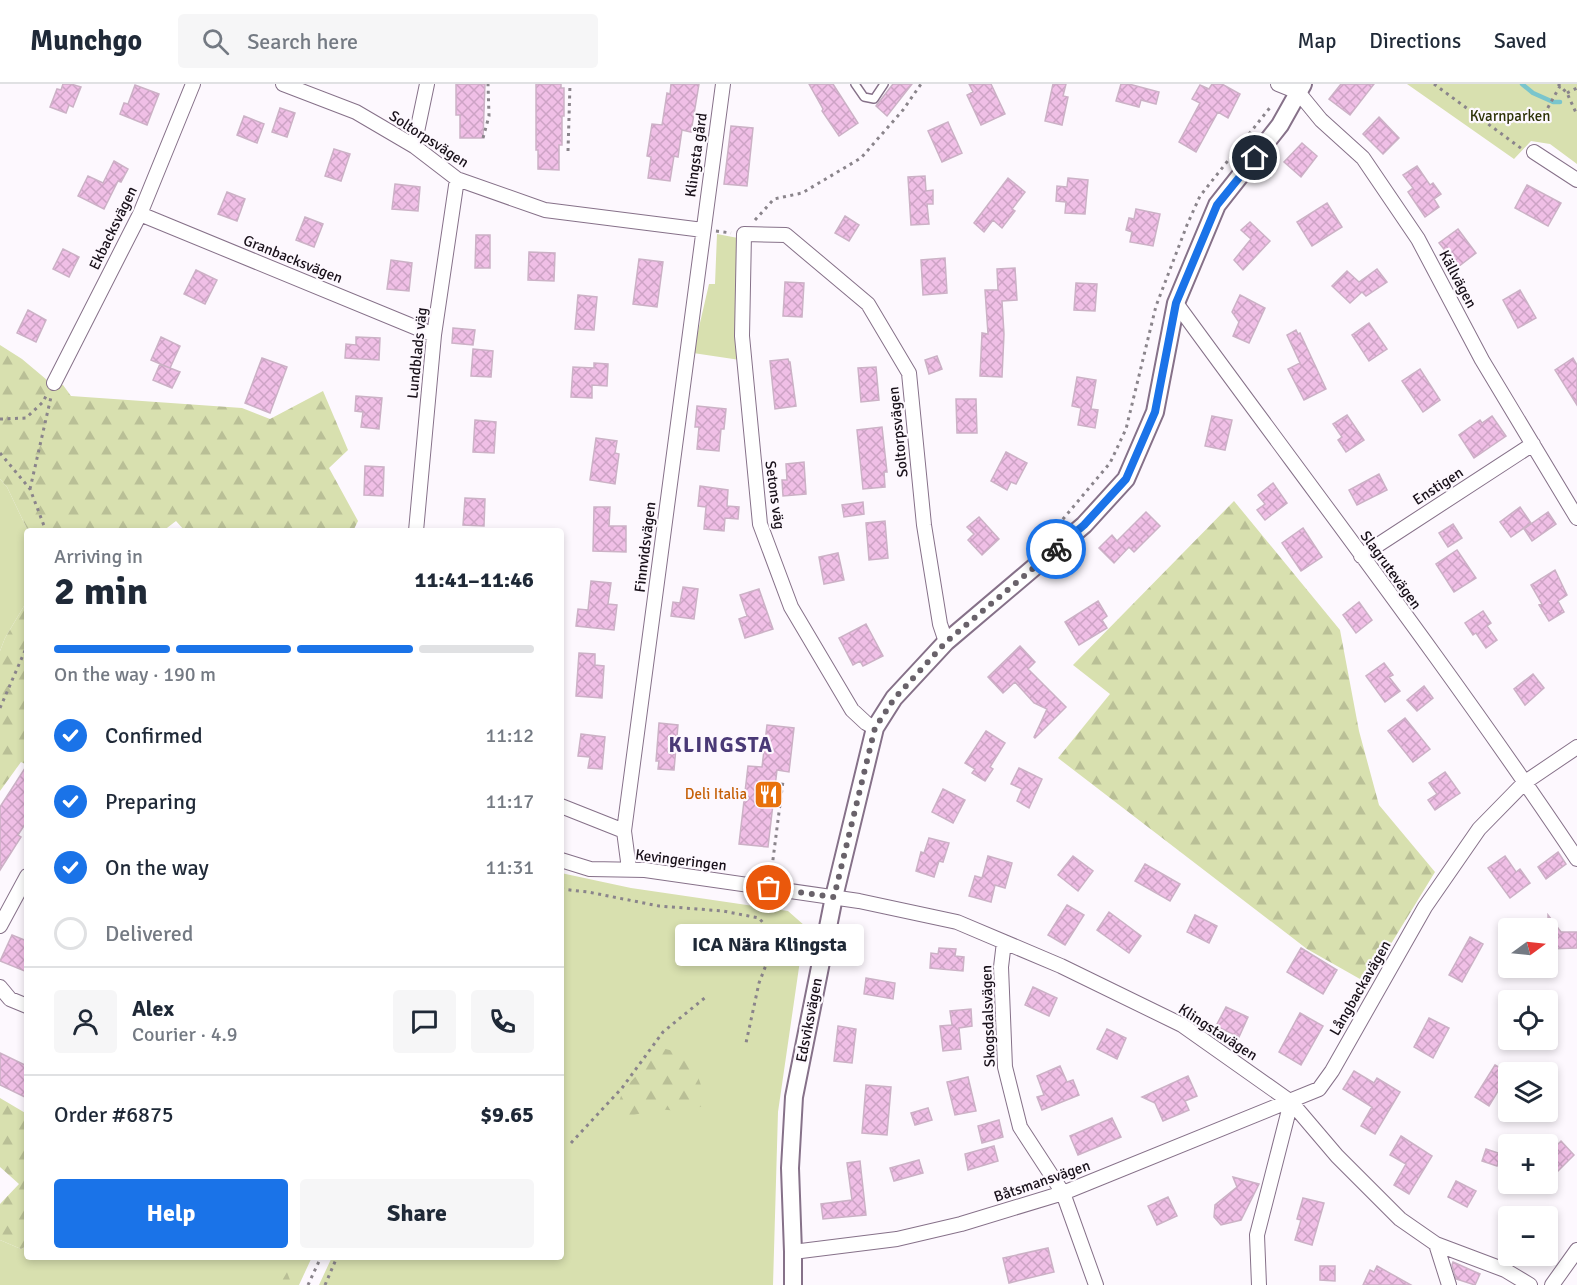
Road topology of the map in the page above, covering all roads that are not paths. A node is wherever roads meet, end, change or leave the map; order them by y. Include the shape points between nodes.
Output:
1 (193, 84) edge
2 (283, 84) edge
3 (427, 84) edge
4 (723, 84) edge
5 (855, 84) edge
6 (884, 84) edge
7 (1291, 87) edge
8 (414, 146) junction
9 (1534, 152) road end
10 (457, 179) junction
11 (1577, 180) edge
12 (140, 214) junction
13 (702, 230) junction
14 (744, 234) joint
15 (1176, 303) junction
16 (434, 335) junction
17 (54, 383) road end
18 (1533, 444) junction
19 (1577, 518) edge
20 (416, 528) edge
21 (1361, 556) junction
22 (946, 642) junction
23 (875, 728) junction
24 (1577, 747) edge
25 (1524, 783) junction
26 (564, 807) edge
27 (624, 831) junction
28 (1577, 859) edge
29 (564, 861) edge
30 (629, 869) junction
31 (24, 882) edge
32 (834, 897) junction
33 (0, 926) edge
34 (1004, 942) junction
35 (0, 987) edge
36 (24, 1005) edge
37 (1291, 1102) junction
38 (1063, 1193) junction
39 (1436, 1244) junction
40 (1577, 1250) edge
41 (793, 1252) junction
42 (793, 1285) edge
43 (1096, 1285) edge
44 (1259, 1285) edge
45 (1449, 1285) edge
46 (1530, 1285) edge
47 (1552, 1285) edge

1 - 12 street, Ekbacksvägen
2 - 8 street, Soltorpsvägen via 356,112
3 - 8 street
4 - 13 street, Klingsta gård
5 - 6 lane via 864,97 874,99
7 - 15 street, Edsviksvägen via 1280,125 1217,205
7 - 18 street, Källvägen via 1363,158 1412,230 1482,360
8 - 10 street, Soltorpsvägen
9 - 11 street
10 - 13 street, Soltorpsvägen via 545,210
10 - 16 street, Lundblads väg
12 - 16 street, Granbacksvägen
12 - 17 street, Ekbacksvägen
13 - 27 street, Finnvidsvägen
14 - 22 street, Soltorpsvägen via 786,235 868,304 909,373 924,525
14 - 23 street, Setons väg via 742,336 760,524 791,607 852,710
15 - 21 street, Slagrutevägen
15 - 22 street, Edsviksvägen via 1155,412 1126,479 1084,525
16 - 20 street, Lundblads väg
18 - 19 street, Källvägen
18 - 21 street, Enstigen
21 - 25 street, Slagrutevägen
22 - 23 street, Edsviksvägen via 894,699
23 - 32 street, Edsviksvägen
24 - 25 street, Långbackavägen
25 - 28 street, Slagrutevägen
25 - 37 street, Långbackavägen via 1479,829 1425,907 1319,1089
26 - 27 street
27 - 30 street, Finnvidsvägen
29 - 30 street, Kevingeringen via 590,869
30 - 32 street, Kevingeringen
31 - 33 street
32 - 34 street, Klingstavägen via 957,922
32 - 41 street, Edsviksvägen via 794,1097 790,1168
34 - 37 street, Klingstavägen via 1182,1025
34 - 38 street, Skogsdalsvägen via 1001,967 1005,1067 1020,1127
35 - 36 street via 10,999
37 - 38 street, Båtsmansvägen
37 - 39 street, Klingstavägen via 1336,1156 1400,1219
37 - 44 street via 1257,1235
38 - 41 street, Båtsmansvägen via 897,1239
38 - 43 street, Skogsdalsvägen
39 - 45 street
39 - 46 street, Klingstavägen via 1505,1270
40 - 47 street
41 - 42 street, Edsviksvägen

